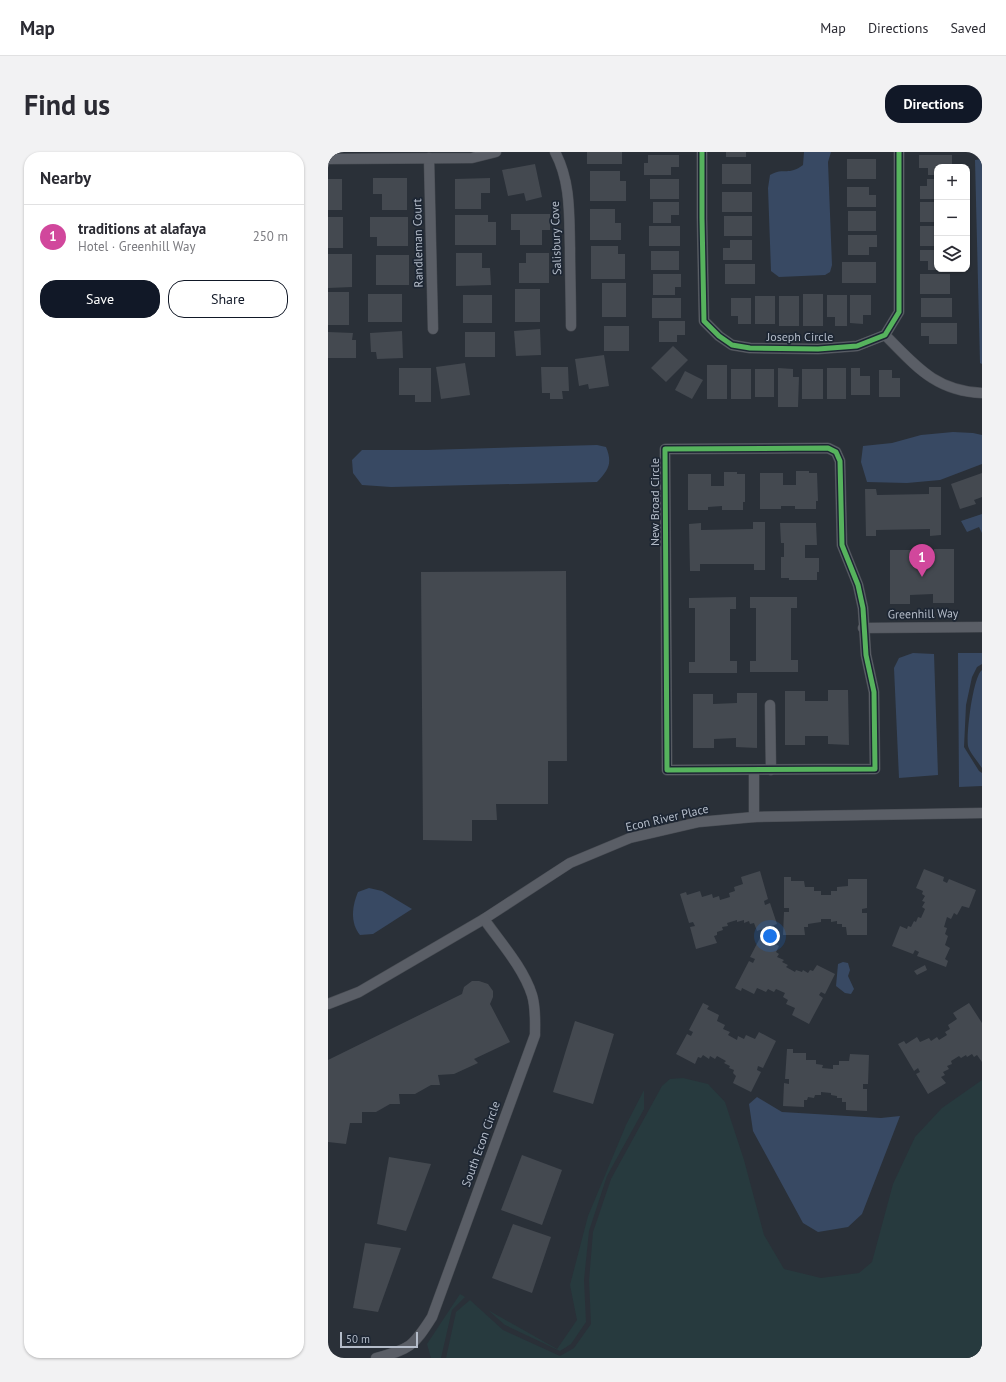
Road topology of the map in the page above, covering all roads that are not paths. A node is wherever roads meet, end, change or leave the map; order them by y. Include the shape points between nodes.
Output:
1 (496, 152) edge
2 (555, 152) edge
3 (702, 152) edge
4 (899, 152) edge
5 (429, 158) junction
6 (328, 159) edge
7 (571, 326) dead end
8 (433, 329) dead end
9 (885, 335) junction
10 (982, 393) edge
11 (982, 626) edge
12 (863, 628) junction
13 (770, 705) dead end
14 (754, 770) junction
15 (771, 770) junction
16 (982, 813) edge
17 (754, 817) junction
18 (484, 919) junction
19 (328, 1004) edge
20 (376, 1358) edge

1 - 5 street via 472,158
2 - 7 street, Salisbury Cove via 566,180 569,202
3 - 9 street, Joseph Circle via 704,321 732,345 750,348 818,349 856,346
4 - 9 street via 899,312
5 - 6 street
5 - 8 street, Randleman Court
9 - 10 street via 923,374 943,385 964,392
11 - 12 street, Greenhill Way
12 - 14 street, New Broad Circle via 863,608 858,585 842,545 840,461 836,452 828,448 665,449 667,770
12 - 15 street, New Broad Circle via 874,692 875,769
13 - 15 street
14 - 15 street, New Broad Circle
14 - 17 street
16 - 17 street, Econ River Place
17 - 18 street, Econ River Place via 699,822 630,838 570,862
18 - 19 street, Econ River Place via 359,992
18 - 20 street, South Econ Circle via 518,968 532,994 535,1035 432,1317 418,1340 401,1352

